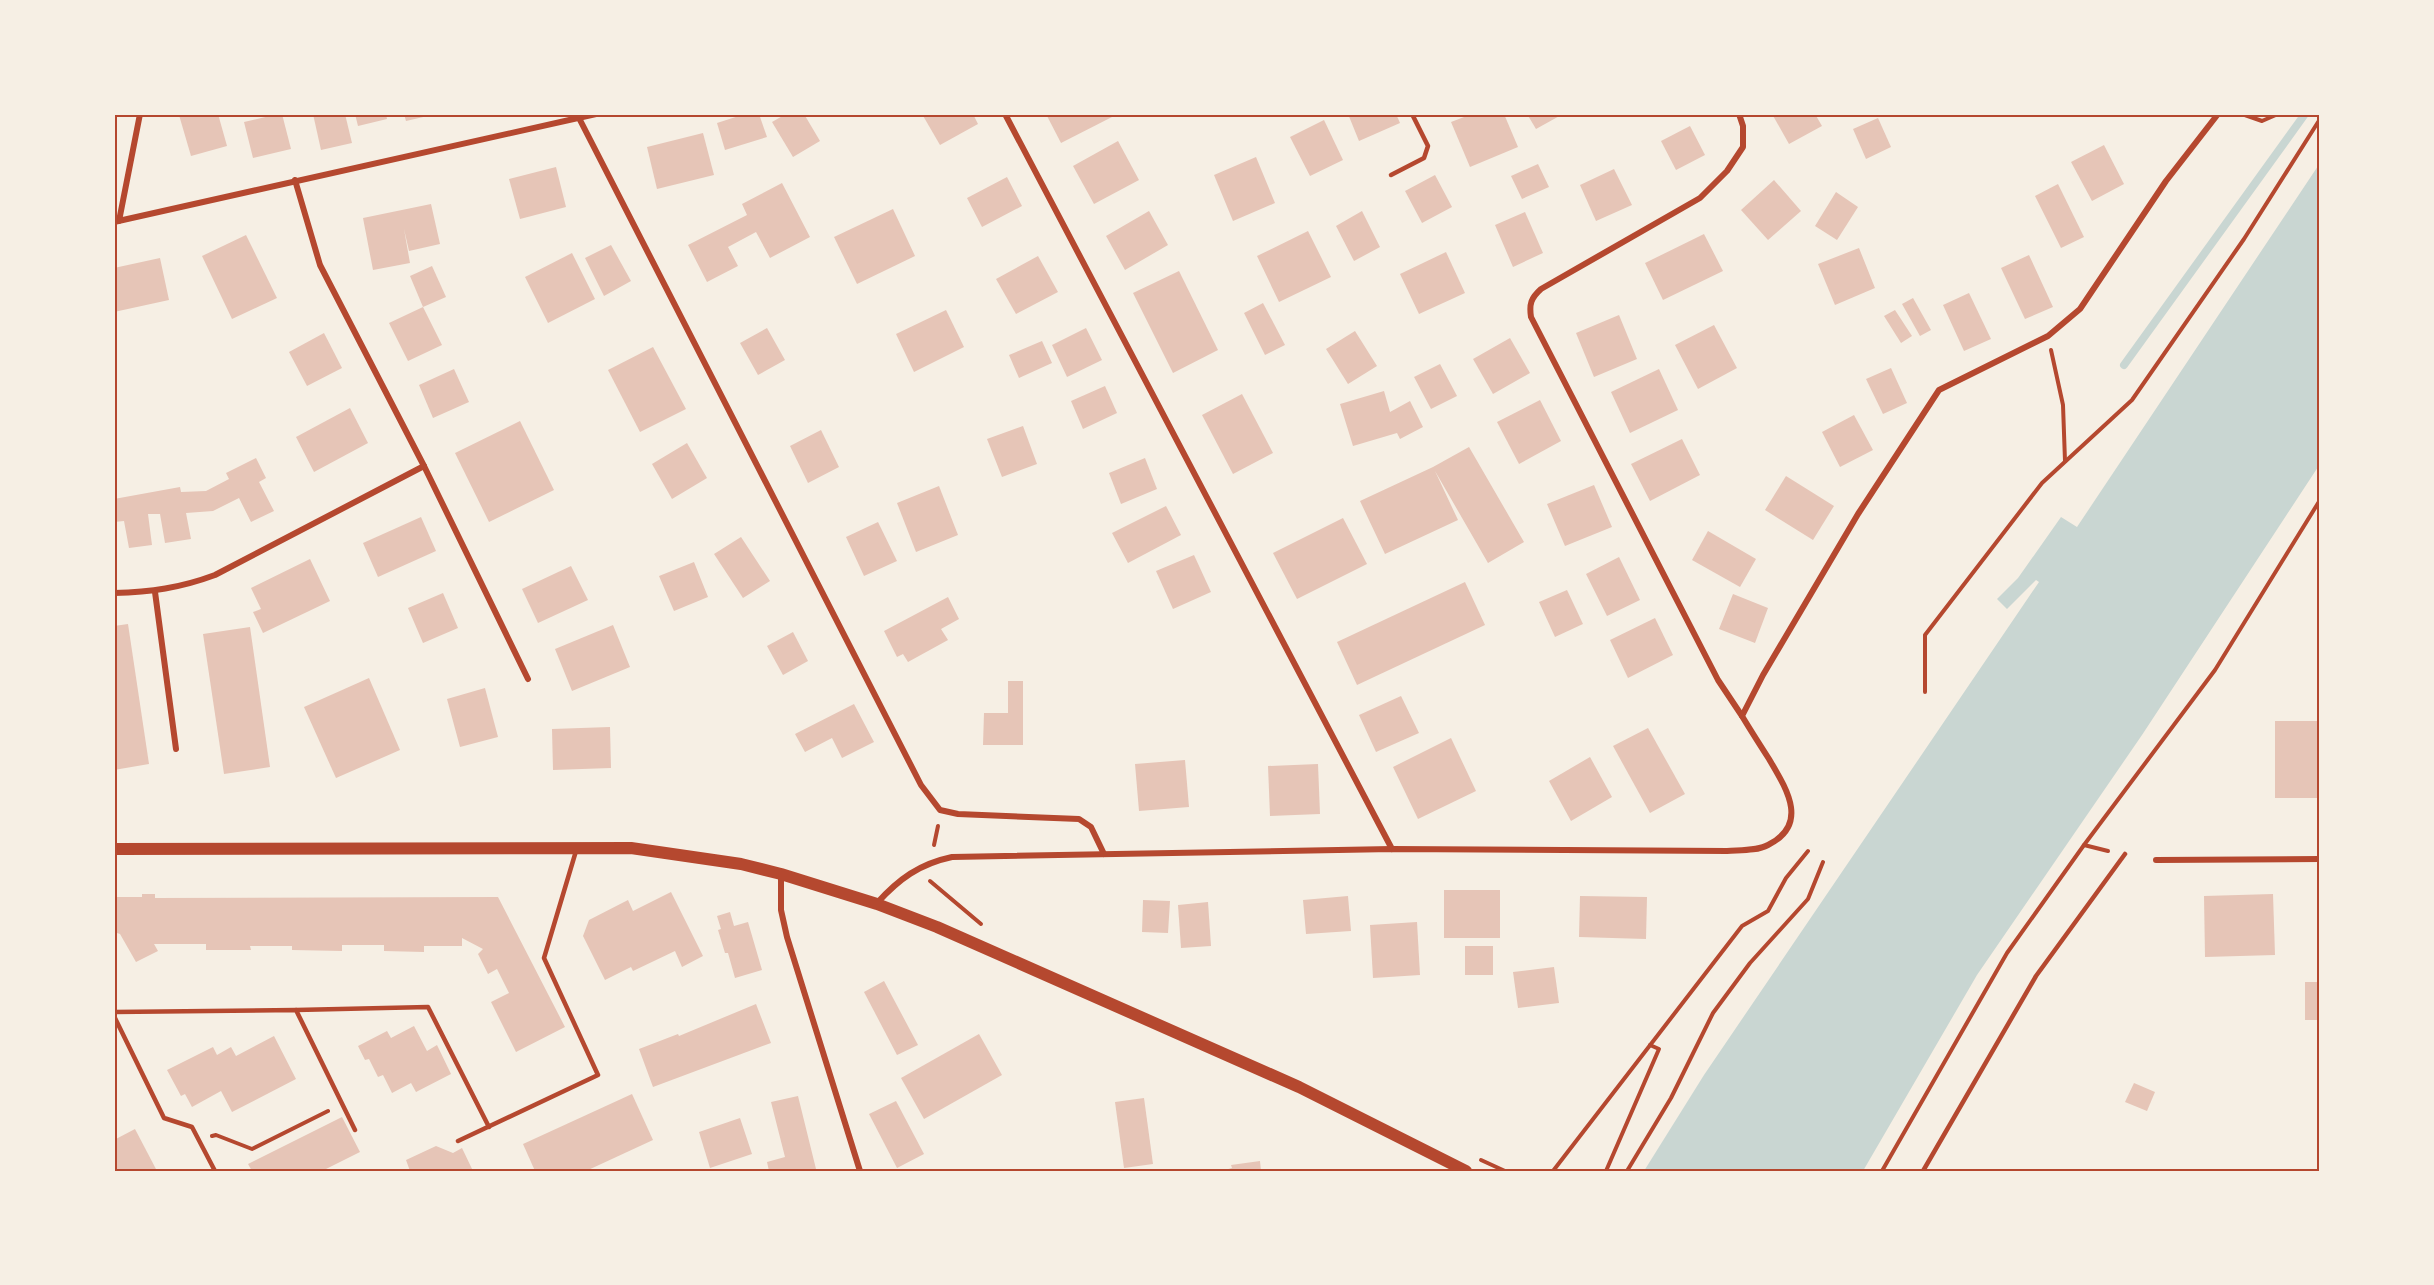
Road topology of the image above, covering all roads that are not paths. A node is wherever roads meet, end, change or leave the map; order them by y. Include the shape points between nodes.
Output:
1 (140, 114) edge
2 (596, 114) edge
3 (1005, 114) edge
4 (1412, 114) edge
5 (1739, 114) edge
6 (2218, 114) edge
7 (579, 118) junction
8 (1391, 175) dead end
9 (295, 180) junction
10 (116, 222) edge
11 (424, 466) junction
12 (155, 592) junction
13 (114, 593) edge
14 (528, 679) dead end
15 (1742, 716) junction
16 (176, 749) dead end
17 (576, 848) junction
18 (114, 849) edge
19 (1392, 849) junction
20 (1104, 854) junction
21 (2125, 854) dead end
22 (2320, 859) edge
23 (2156, 860) dead end
24 (781, 874) junction
25 (877, 904) junction
26 (296, 1010) junction
27 (114, 1014) edge
28 (489, 1127) junction
29 (355, 1130) dead end
30 (458, 1141) dead end
31 (215, 1171) edge
32 (860, 1171) edge
33 (1466, 1171) edge
34 (1923, 1171) edge

1 - 10 street
2 - 7 street
3 - 19 street
4 - 8 lane via 1428,146 1424,158
5 - 15 street via 1743,147 1727,171 1700,198 1540,289 1529,307 1718,680
6 - 15 street via 2166,181 2080,309 2048,336 1939,390 1858,514
7 - 9 street
7 - 20 street via 921,785 940,810 958,814 1079,819 1091,827
9 - 10 street
9 - 11 street via 320,265
11 - 12 street via 215,575
11 - 14 street
12 - 13 street
12 - 16 street
15 - 19 street via 1791,799 1788,825 1781,837 1767,846 1727,851
17 - 18 main road
17 - 24 main road via 631,848 741,864
17 - 28 lane via 544,958 598,1074
19 - 20 street
20 - 25 street via 952,857 932,861 913,870
21 - 34 lane via 2036,976
22 - 23 street
24 - 25 main road
24 - 32 street via 781,910 787,937
25 - 33 main road via 947,931 1299,1087
26 - 27 lane
26 - 28 lane via 428,1007
26 - 29 lane
27 - 31 lane via 164,1118 192,1127
28 - 30 lane

